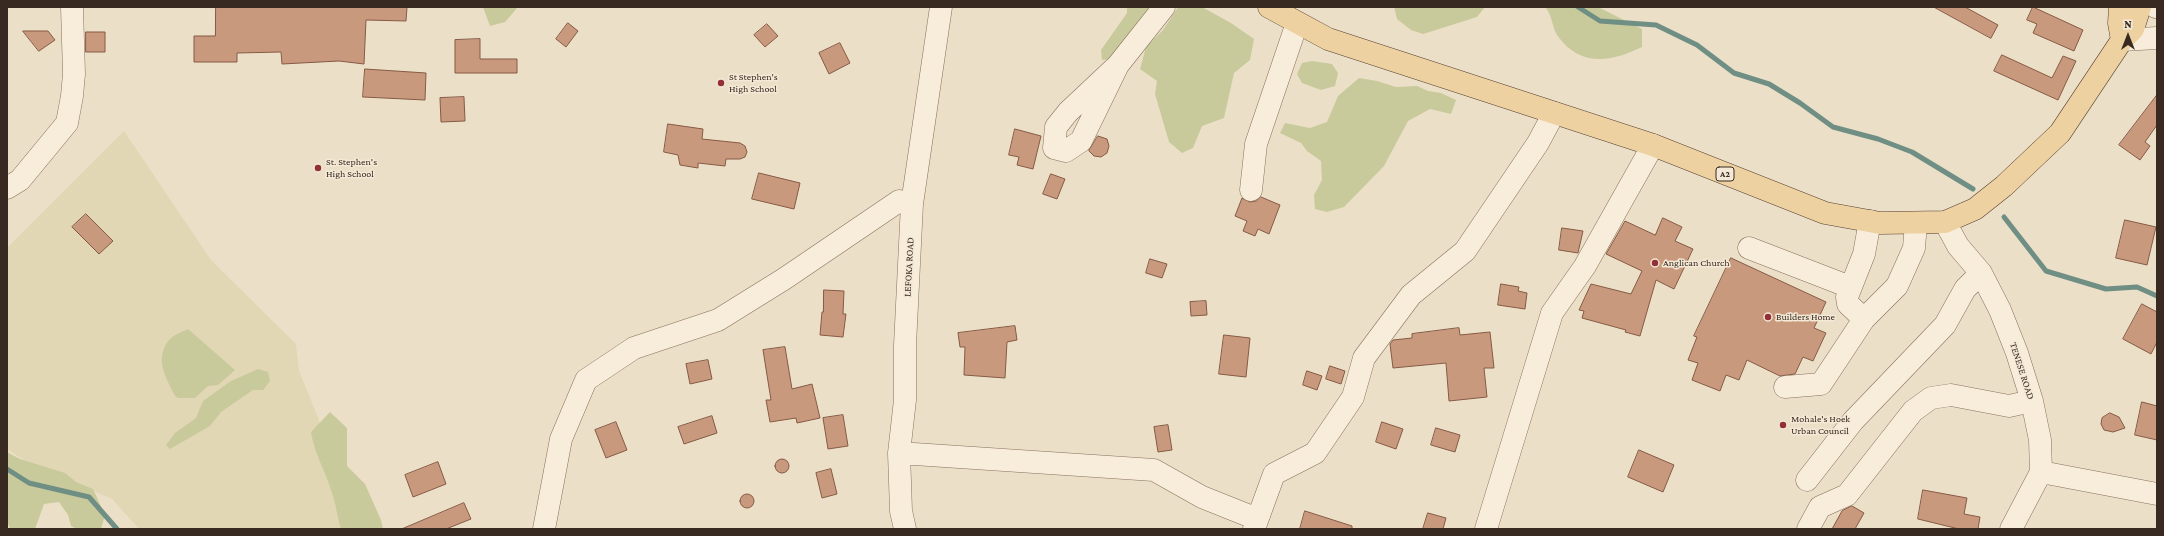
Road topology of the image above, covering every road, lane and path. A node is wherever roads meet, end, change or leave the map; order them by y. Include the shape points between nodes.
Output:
1 (72, 7) edge
2 (941, 7) edge
3 (1164, 7) edge
4 (1269, 7) edge
5 (2120, 7) edge
6 (2140, 7) edge
7 (1297, 23) junction
8 (2157, 38) edge
9 (2122, 40) junction
10 (1118, 65) dead end
11 (1554, 113) junction
12 (1653, 145) junction
13 (7, 188) edge
14 (1251, 190) dead end
15 (912, 204) junction
16 (1870, 221) junction
17 (1945, 222) junction
18 (1916, 223) junction
19 (1749, 248) dead end
20 (1981, 272) junction
21 (1850, 287) junction
22 (1864, 319) junction
23 (1785, 387) dead end
24 (2032, 401) junction
25 (899, 453) junction
26 (2041, 472) junction
27 (1807, 480) dead end
28 (2157, 494) edge
29 (1255, 524) edge
30 (544, 529) edge
31 (905, 529) edge
32 (1486, 529) edge
33 (1808, 529) edge
34 (2011, 529) edge

1 - 13 street via 74,74 67,123 20,180
2 - 15 street, LEFOKA ROAD
3 - 10 street
4 - 7 main road, A2
5 - 9 main road via 2118,23
6 - 9 main road, A2 via 2133,29
7 - 11 main road, A2 via 1328,40
7 - 14 street via 1256,144
8 - 9 street
9 - 17 main road, A2 via 2060,132 2004,186 1975,209
11 - 12 main road, A2
11 - 29 street via 1538,143 1465,251 1412,295 1364,358 1352,397 1315,453 1274,474
12 - 16 main road, A2 via 1825,213
12 - 32 street via 1585,266 1552,313
15 - 25 street, LEFOKA ROAD via 904,345 905,400
15 - 30 street via 899,201 718,320 634,348 586,380 560,439
16 - 18 main road, A2
16 - 21 street via 1864,254
17 - 18 main road, A2
17 - 20 street, TENESE ROAD via 1958,246
18 - 22 street via 1914,248 1897,286
19 - 21 street
20 - 24 street, TENESE ROAD via 2017,353
20 - 27 street via 1965,289 1945,325 1853,421
21 - 22 street via 1848,304
22 - 23 street via 1821,384
24 - 26 street, TENESE ROAD via 2040,440
24 - 33 street via 2009,406 1951,395 1931,398 1913,411 1847,495 1820,507
25 - 29 street via 1154,470
25 - 31 street, LEFOKA ROAD via 901,510
26 - 28 street
26 - 34 street, TENESE ROAD

